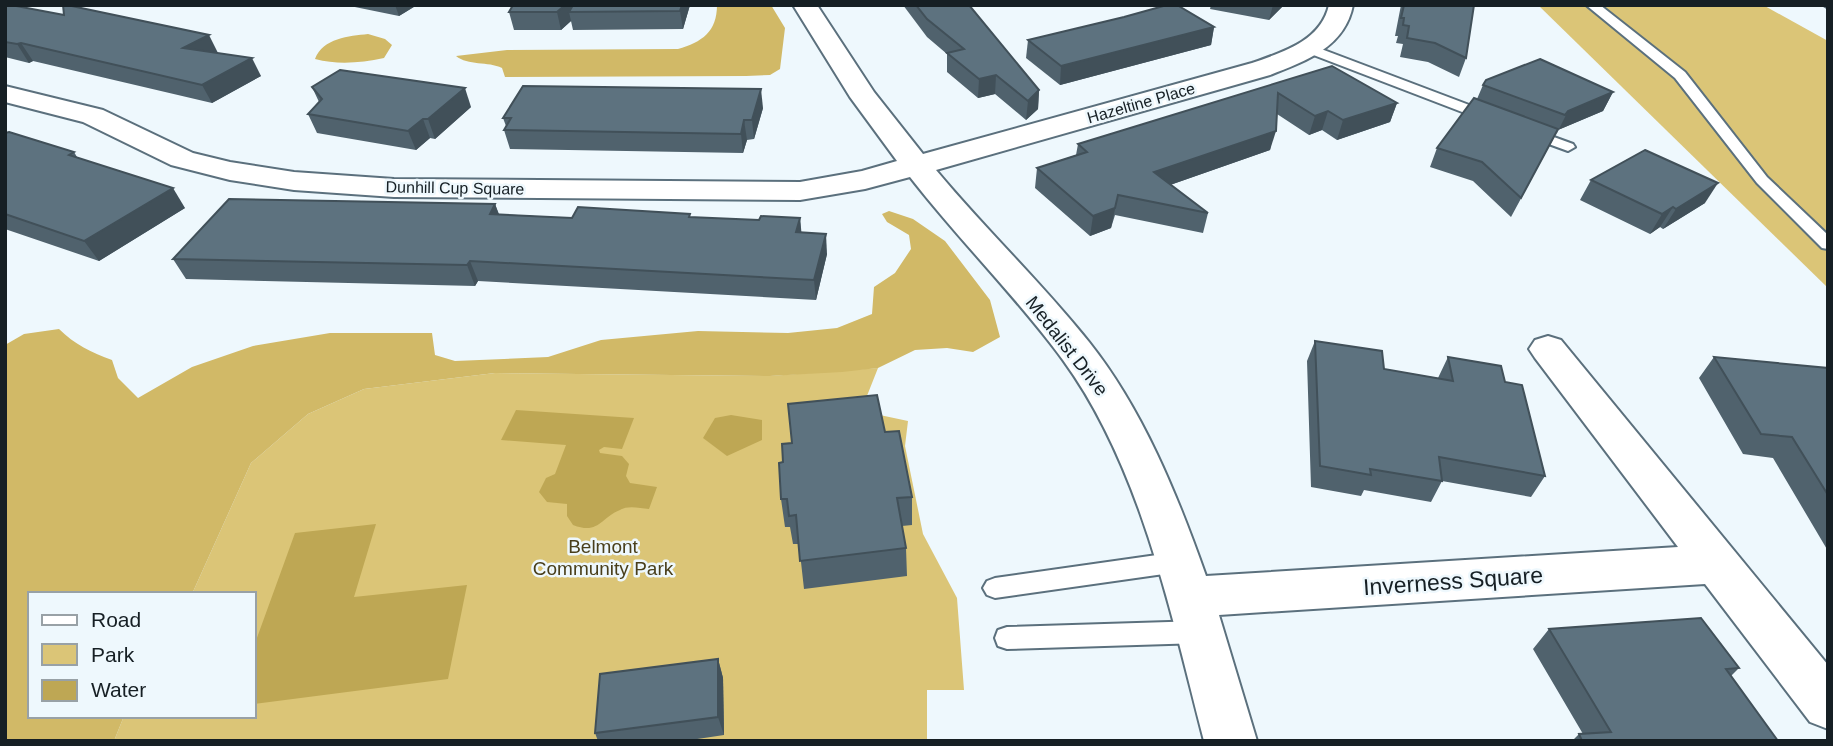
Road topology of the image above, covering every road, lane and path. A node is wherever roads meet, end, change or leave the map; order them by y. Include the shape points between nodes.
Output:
1 (804, 5) edge
2 (1341, 5) edge
3 (1592, 5) edge
4 (1308, 48) junction
5 (5, 94) edge
6 (1568, 147) dead end
7 (916, 165) junction
8 (1828, 244) edge
9 (1548, 349) dead end
10 (1715, 564) junction
11 (995, 588) dead end
12 (1190, 597) junction
13 (1007, 638) dead end
14 (1828, 705) edge
15 (1231, 741) edge

1 - 7 street, Medalist Drive via 863,99
2 - 4 street, Hazeltine Place via 1334,27
3 - 8 lane via 1680,75 1762,180
4 - 6 lane
4 - 7 street, Hazeltine Place via 1261,69
5 - 7 street, Dunhill Cup Square via 93,116 182,159 230,171 342,186 800,191 840,186
7 - 12 street, Medalist Drive via 1101,386 1133,445
9 - 10 street
10 - 12 street, Inverness Square
10 - 14 street
11 - 12 lane
12 - 13 lane
12 - 15 street, Medalist Drive

